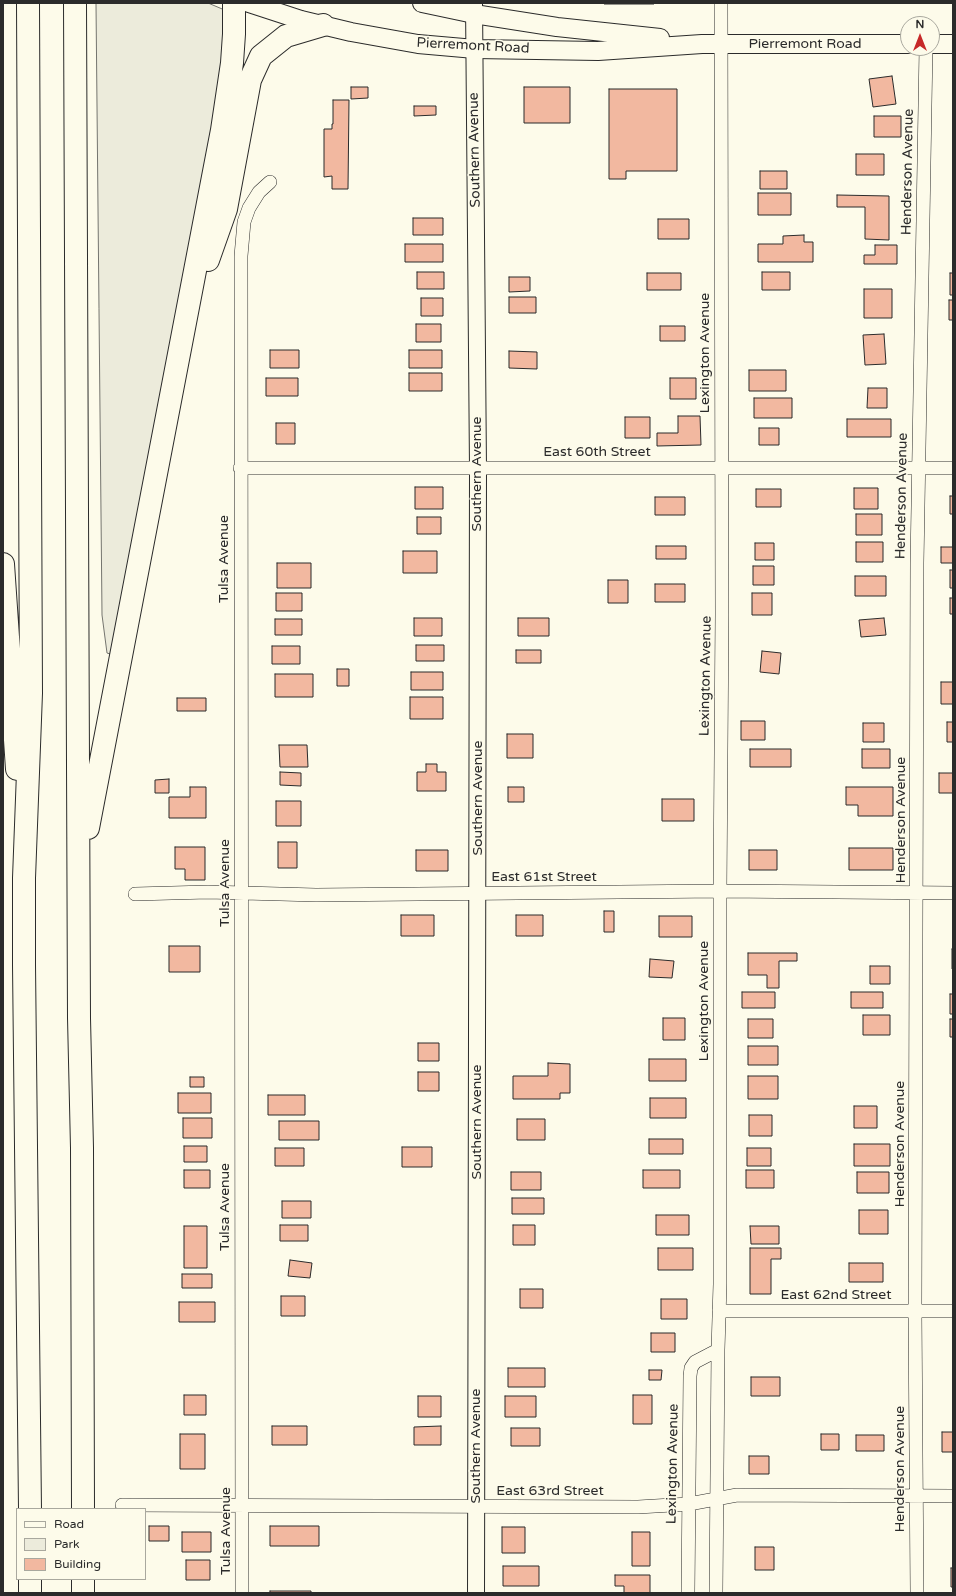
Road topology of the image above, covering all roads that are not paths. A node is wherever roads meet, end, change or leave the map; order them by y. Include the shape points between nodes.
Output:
1 (28, 3) edge
2 (75, 3) edge
3 (234, 3) edge
4 (249, 3) edge
5 (422, 3) edge
6 (721, 3) edge
7 (474, 8) edge
8 (324, 25) junction
9 (702, 44) junction
10 (722, 44) junction
11 (900, 44) edge
12 (940, 44) edge
13 (953, 44) edge
14 (474, 49) junction
15 (926, 56) edge
16 (270, 182) dead end
17 (183, 327) junction
18 (918, 467) junction
19 (240, 468) junction
20 (722, 468) junction
21 (953, 468) edge
22 (478, 469) junction
23 (3, 564) edge
24 (24, 878) junction
25 (78, 878) junction
26 (720, 891) junction
27 (241, 893) junction
28 (478, 893) junction
29 (917, 893) junction
30 (953, 893) edge
31 (135, 894) dead end
32 (719, 1311) junction
33 (915, 1311) junction
34 (953, 1311) edge
35 (718, 1350) junction
36 (915, 1496) junction
37 (953, 1496) edge
38 (716, 1499) junction
39 (689, 1504) junction
40 (122, 1505) dead end
41 (242, 1505) junction
42 (476, 1507) junction
43 (30, 1508) edge
44 (83, 1508) edge
45 (30, 1580) edge
46 (83, 1580) edge
47 (30, 1593) edge
48 (83, 1593) edge
49 (242, 1593) edge
50 (476, 1593) edge
51 (688, 1593) edge
52 (716, 1593) edge
53 (917, 1593) edge

1 - 24 highway via 31,693
2 - 25 highway
3 - 17 highway via 234,34 228,95
4 - 8 main road, Pierremont Road
5 - 7 main road, Pierremont Road
6 - 10 street, Lexington Avenue
7 - 9 main road, Pierremont Road via 557,27
7 - 14 street, Southern Avenue
8 - 14 main road, Pierremont Road via 418,44
8 - 17 highway via 286,36 261,56 250,80 226,209
9 - 10 main road, Pierremont Road
9 - 14 main road, Pierremont Road via 598,51
10 - 11 main road, Pierremont Road
10 - 20 street, Lexington Avenue
12 - 13 main road
14 - 22 street, Southern Avenue
15 - 18 street, Henderson Avenue
16 - 19 street, Tulsa Avenue via 259,192 244,222 241,256
17 - 25 highway
18 - 20 street, East 60th Street
18 - 21 street, East 60th Street
18 - 29 street, Henderson Avenue
19 - 22 street, East 60th Street
19 - 27 street, Tulsa Avenue
20 - 22 street, East 60th Street
20 - 26 street, Lexington Avenue
22 - 28 street, Southern Avenue
23 - 24 highway
24 - 43 highway
25 - 44 highway
26 - 28 street, East 61st Street
26 - 29 street, East 61st Street
26 - 32 street, Lexington Avenue
27 - 28 street, East 61st Street
27 - 31 street, East 61st Street
27 - 41 street, Tulsa Avenue
28 - 42 street, Southern Avenue
29 - 30 street, East 61st Street
29 - 33 street, Henderson Avenue
32 - 33 street, East 62nd Street
32 - 35 street, Lexington Avenue
33 - 34 street, East 62nd Street
33 - 36 street, Henderson Avenue
35 - 38 street, Lexington Avenue
35 - 39 street, Lexington Avenue via 696,1362 691,1368
36 - 37 street, East 63rd Street
36 - 38 street, East 63rd Street via 737,1495
36 - 53 street, Henderson Avenue
38 - 39 street, East 63rd Street
38 - 52 street, Lexington Avenue
39 - 42 street, East 63rd Street via 638,1507
39 - 51 street, Lexington Avenue
40 - 41 street, East 63rd Street
41 - 42 street, East 63rd Street
41 - 49 street, Tulsa Avenue
42 - 50 street, Southern Avenue
45 - 47 highway
46 - 48 highway

